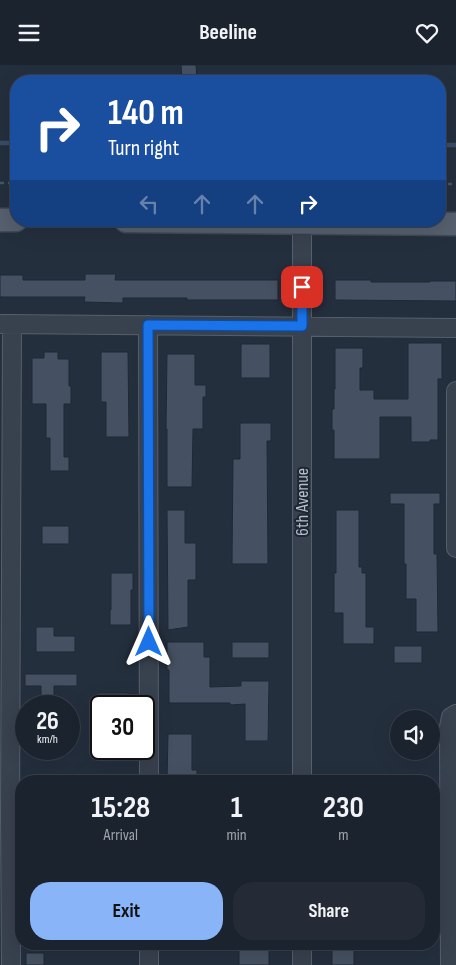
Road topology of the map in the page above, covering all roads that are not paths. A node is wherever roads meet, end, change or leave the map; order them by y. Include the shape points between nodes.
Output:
1 (302, 227) edge
2 (6, 324) edge
3 (148, 325) junction
4 (302, 326) junction
5 (456, 328) edge
6 (456, 391) edge
7 (456, 548) edge
8 (454, 716) edge
9 (149, 775) edge
10 (302, 775) edge
11 (149, 950) edge
12 (302, 950) edge
13 (11, 965) edge
14 (149, 965) edge
15 (302, 965) edge
16 (450, 965) edge

1 - 4 street, 6th Avenue
2 - 3 street
2 - 13 street
3 - 4 street
3 - 9 street
4 - 5 street
4 - 10 street, 6th Avenue
6 - 7 street
8 - 16 street via 449,727
11 - 14 street
12 - 15 street

